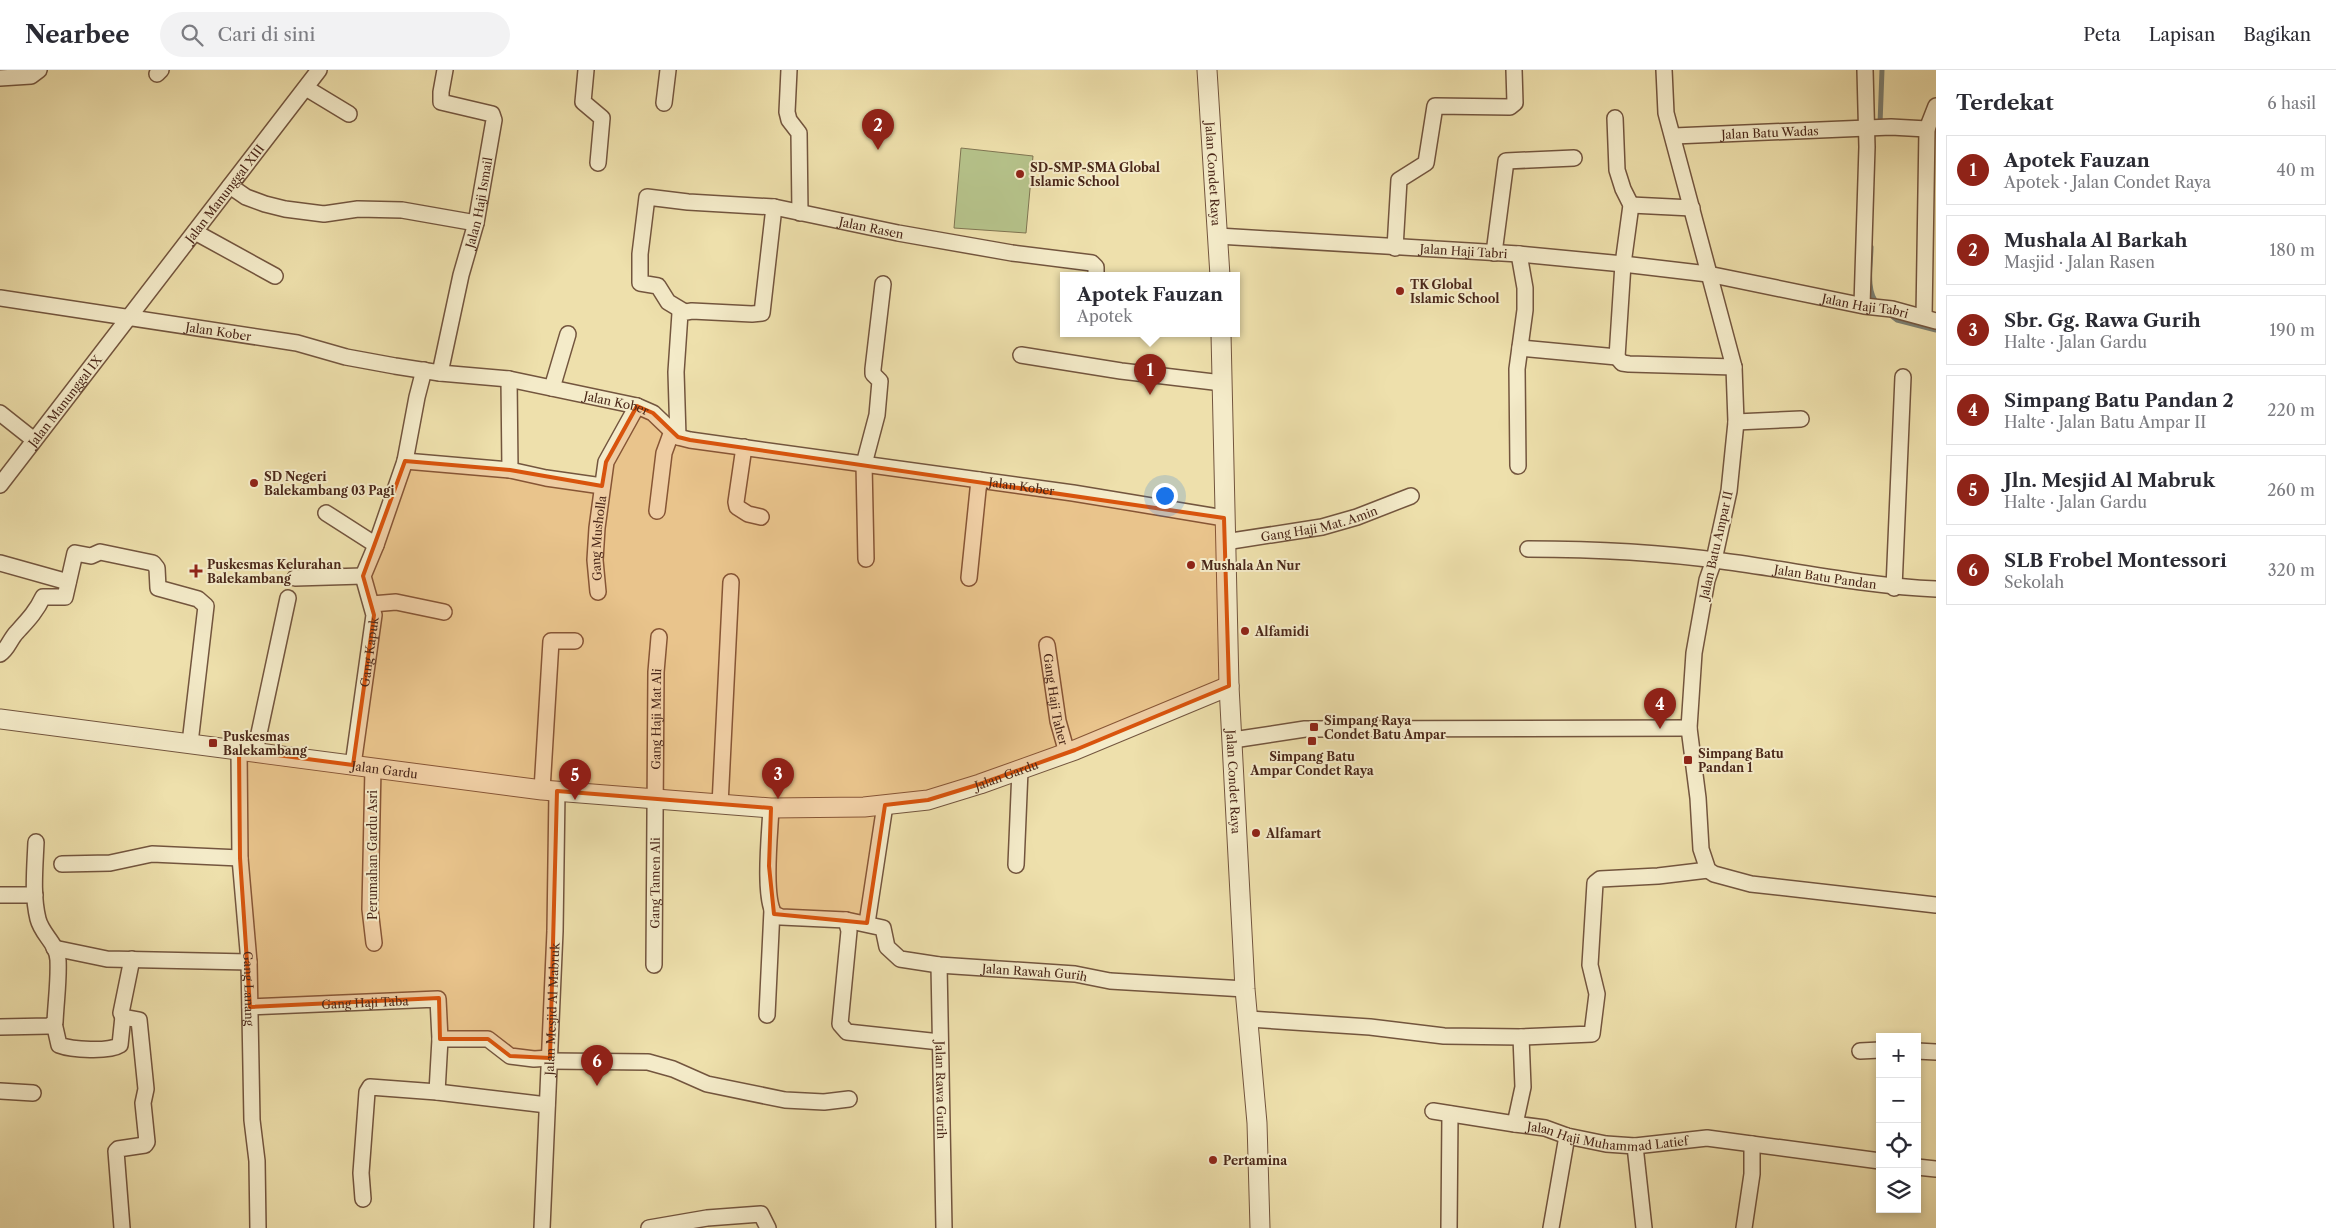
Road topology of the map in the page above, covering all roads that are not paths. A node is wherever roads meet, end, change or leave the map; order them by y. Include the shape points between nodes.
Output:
1 (39, 70) edge
2 (319, 70) edge
3 (445, 70) edge
4 (586, 70) edge
5 (668, 70) edge
6 (789, 70) edge
7 (1207, 70) edge
8 (1514, 70) edge
9 (1664, 70) edge
10 (1865, 70) edge
11 (0, 78) edge
12 (306, 88) junction
13 (664, 103) dead end
14 (1936, 106) edge
15 (349, 114) dead end
16 (1615, 118) dead end
17 (1869, 128) junction
18 (1927, 129) junction
19 (1674, 136) junction
20 (1574, 158) dead end
21 (598, 162) dead end
22 (230, 186) junction
23 (1631, 206) junction
24 (774, 207) junction
25 (1692, 208) junction
26 (800, 213) junction
27 (476, 224) junction
28 (195, 232) junction
29 (1218, 236) junction
30 (1395, 248) junction
31 (1494, 253) junction
32 (1519, 254) junction
33 (1623, 264) junction
34 (1096, 271) edge
35 (1220, 272) edge
36 (1708, 274) junction
37 (275, 276) dead end
38 (883, 284) dead end
39 (0, 298) edge
40 (1863, 305) junction
41 (683, 311) junction
42 (130, 318) junction
43 (1930, 319) edge
44 (568, 334) dead end
45 (1221, 337) edge
46 (1520, 348) junction
47 (1021, 355) dead end
48 (1617, 357) junction
49 (1734, 367) junction
50 (424, 370) junction
51 (440, 373) junction
52 (1903, 377) dead end
53 (509, 379) junction
54 (1222, 383) junction
55 (552, 388) junction
56 (637, 406) junction
57 (0, 413) edge
58 (1801, 419) dead end
59 (1736, 422) junction
60 (675, 434) junction
61 (34, 440) junction
62 (744, 447) junction
63 (405, 461) junction
64 (864, 464) junction
65 (1518, 466) dead end
66 (510, 470) junction
67 (979, 480) junction
68 (0, 485) edge
69 (602, 486) junction
70 (1411, 496) dead end
71 (657, 511) dead end
72 (326, 513) dead end
73 (761, 517) dead end
74 (1224, 518) junction
75 (1225, 542) junction
76 (376, 545) junction
77 (1528, 549) dead end
78 (866, 559) dead end
79 (1714, 560) junction
80 (0, 563) edge
81 (363, 576) junction
82 (295, 578) dead end
83 (969, 578) dead end
84 (68, 582) junction
85 (731, 582) dead end
86 (1894, 588) junction
87 (1936, 589) edge
88 (598, 592) dead end
89 (288, 598) dead end
90 (372, 604) junction
91 (444, 612) dead end
92 (659, 637) dead end
93 (575, 641) dead end
94 (1047, 645) dead end
95 (0, 654) edge
96 (1229, 686) junction
97 (0, 719) edge
98 (1689, 728) junction
99 (1233, 740) junction
100 (190, 743) junction
101 (247, 751) junction
102 (1066, 753) junction
103 (353, 765) junction
104 (373, 768) junction
105 (1020, 770) junction
106 (549, 790) junction
107 (656, 800) junction
108 (720, 805) junction
109 (885, 805) junction
110 (771, 808) junction
111 (36, 842) dead end
112 (240, 858) junction
113 (62, 864) dead end
114 (1016, 864) dead end
115 (1708, 870) junction
116 (0, 895) edge
117 (36, 895) junction
118 (1936, 905) edge
119 (772, 910) junction
120 (846, 920) junction
121 (867, 923) junction
122 (374, 943) dead end
123 (54, 948) junction
124 (132, 959) junction
125 (249, 962) junction
126 (654, 964) dead end
127 (939, 965) junction
128 (1245, 989) junction
129 (250, 1007) junction
130 (767, 1015) dead end
131 (123, 1016) junction
132 (1249, 1019) junction
133 (54, 1023) junction
134 (0, 1026) edge
135 (1521, 1037) junction
136 (440, 1039) junction
137 (940, 1042) junction
138 (1876, 1050) edge
139 (1921, 1050) edge
140 (1860, 1051) dead end
141 (1936, 1052) edge
142 (550, 1059) junction
143 (0, 1091) edge
144 (437, 1092) junction
145 (33, 1094) dead end
146 (849, 1099) dead end
147 (547, 1105) junction
148 (1433, 1112) dead end
149 (1450, 1114) junction
150 (1515, 1124) junction
151 (1567, 1136) junction
152 (1752, 1144) junction
153 (1635, 1146) junction
154 (1876, 1160) edge
155 (1921, 1167) edge
156 (1936, 1169) edge
157 (363, 1199) dead end
158 (122, 1228) edge
159 (258, 1228) edge
160 (542, 1228) edge
161 (649, 1228) edge
162 (768, 1228) edge
163 (944, 1228) edge
164 (1260, 1228) edge
165 (1449, 1228) edge
166 (1551, 1228) edge
167 (1644, 1228) edge
168 (1744, 1228) edge

1 - 11 street via 31,76
2 - 12 street, Jalan Manunggal XIII
3 - 27 street, Jalan Haji Ismail via 441,102 492,114 494,120
4 - 21 street via 583,102 602,118
5 - 13 street
6 - 26 street via 786,112 799,133
7 - 29 street, Jalan Condet Raya
8 - 30 street via 1515,103 1510,108 1435,106 1426,162 1399,180
9 - 19 street via 1666,112
10 - 17 street
12 - 15 street
12 - 22 street, Jalan Manunggal XIII
14 - 18 street
16 - 23 street via 1618,170 1622,190
17 - 18 street
17 - 19 street, Jalan Batu Wadas
17 - 40 street
18 - 43 street
19 - 25 street
20 - 31 street via 1506,161
22 - 27 street via 265,204 285,209 324,214 358,209 402,210
22 - 28 street, Jalan Manunggal XIII
23 - 25 street
23 - 33 street
24 - 26 street, Jalan Rasen
24 - 41 street via 762,313
24 - 41 street, Jalan Rasen via 646,196 640,283 658,286 668,302
25 - 36 street
26 - 34 street, Jalan Rasen via 1012,253 1092,263
27 - 51 street, Jalan Haji Ismail via 461,275
28 - 37 street
28 - 42 street, Jalan Manunggal XIII
29 - 30 street, Jalan Haji Tabri
29 - 35 street, Jalan Condet Raya
30 - 31 street, Jalan Haji Tabri
31 - 32 street, Jalan Haji Tabri
32 - 33 street, Jalan Haji Tabri
32 - 46 street via 1525,288
33 - 36 street, Jalan Haji Tabri
33 - 48 street
36 - 40 street, Jalan Haji Tabri
36 - 49 street, Jalan Batu Ampar II
38 - 64 street via 873,369 881,387
39 - 42 street, Jalan Kober
40 - 43 street, Jalan Haji Tabri
41 - 60 street via 678,320
42 - 50 street, Jalan Kober via 298,343 346,357
42 - 61 street, Jalan Manunggal IX
44 - 55 street
45 - 54 street, Jalan Condet Raya
46 - 48 street
46 - 65 street via 1517,369
47 - 54 street
48 - 49 street via 1622,363 1629,364
49 - 59 street, Jalan Batu Ampar II
50 - 51 street, Jalan Kober
50 - 63 street
51 - 53 street, Jalan Kober
52 - 86 street
53 - 55 street, Jalan Kober
53 - 66 street
54 - 74 street, Jalan Condet Raya
55 - 56 street, Jalan Kober
56 - 60 street, Jalan Kober via 653,412
56 - 69 street, Gang Musholla via 606,462
57 - 61 street
58 - 59 street
59 - 79 street, Jalan Batu Ampar II via 1729,492
60 - 62 street, Jalan Kober
60 - 71 street via 664,453
61 - 68 street, Jalan Manunggal IX
62 - 64 street, Jalan Kober
62 - 73 street via 737,507
63 - 66 street, Gang Musholla
63 - 76 street
64 - 67 street, Jalan Kober
64 - 78 street
66 - 69 street, Gang Musholla
67 - 74 street, Jalan Kober
67 - 83 street
69 - 88 street, Gang Musholla via 595,560
70 - 75 street, Gang Haji Mat. Amin via 1322,527
72 - 76 street
74 - 75 street, Jalan Condet Raya
75 - 96 street, Jalan Condet Raya
76 - 81 street
77 - 79 street, Jalan Batu Pandan via 1613,551
79 - 86 street, Jalan Batu Pandan
79 - 98 street, Jalan Batu Ampar II via 1707,580 1694,653
80 - 84 street
81 - 82 street
81 - 90 street, Gang Kapuk
84 - 95 street via 64,597 43,597 36,612
84 - 100 street via 74,553 91,556 100,552 153,563 157,568 158,588 203,602 206,606
85 - 108 street
86 - 87 street, Jalan Batu Pandan
89 - 101 street, Gang Lanang
90 - 91 street via 396,602
90 - 103 street, Gang Kapuk via 374,615
92 - 107 street, Gang Haji Mat Ali
93 - 106 street, Jalan Mesjid Al Mabruk via 551,641
94 - 102 street, Gang Haji Taher
96 - 99 street, Jalan Condet Raya
96 - 102 street, Jalan Gardu
97 - 100 street, Jalan Gardu
98 - 99 street via 1305,729
98 - 115 street, Jalan Batu Ampar II via 1701,849
99 - 128 street, Jalan Condet Raya
100 - 101 street, Jalan Gardu
101 - 103 street, Jalan Gardu
101 - 112 street, Gang Lanang
102 - 105 street, Jalan Gardu
103 - 104 street, Jalan Gardu
104 - 106 street, Jalan Gardu
104 - 122 street, Perumahan Gardu Asri via 370,910
105 - 109 street, Jalan Gardu via 928,800
105 - 114 street
106 - 107 street, Jalan Gardu
106 - 142 street, Jalan Mesjid Al Mabruk
107 - 108 street, Jalan Gardu
107 - 126 street, Gang Tamen Ali
108 - 110 street, Jalan Gardu
109 - 110 street, Jalan Gardu
109 - 121 street
110 - 119 street via 768,866
111 - 117 street
112 - 113 street via 152,854 110,863
112 - 125 street, Gang Lanang
115 - 118 street via 1751,884
115 - 135 street via 1600,879 1595,883 1590,965 1597,994 1592,1034
116 - 117 street
117 - 123 street via 38,919 44,936
119 - 120 street via 782,917
119 - 130 street
120 - 121 street, Jalan Rawah Gurih
120 - 137 street, Jalan Rawa Gurih via 849,931 842,1028 847,1032
121 - 127 street, Jalan Rawah Gurih via 883,928 887,947 900,960
123 - 124 street via 107,959
123 - 133 street via 58,958
124 - 125 street
124 - 131 street
125 - 129 street, Gang Lanang
127 - 128 street, Jalan Rawah Gurih
127 - 137 street
128 - 132 street, Jalan Condet Raya
129 - 136 street, Gang Haji Taba via 437,998
129 - 159 street, Gang Lanang
131 - 133 street via 120,1046 114,1049 59,1046
131 - 158 street via 140,1020 147,1142 144,1146 118,1148 116,1151
132 - 135 street via 1370,1027 1444,1036
132 - 164 street, Jalan Condet Raya via 1257,1123
133 - 134 street via 49,1026
135 - 150 street, Jalan Haji Muhammad Latief via 1523,1087
136 - 142 street via 488,1039 510,1056
136 - 144 street, Gang Haji Taba
137 - 163 street, Jalan Rawa Gurih
138 - 140 street
139 - 141 street
142 - 146 street via 648,1062 707,1084 785,1100 824,1102
142 - 147 street, Jalan Mesjid Al Mabruk
143 - 145 street
144 - 147 street
144 - 157 street via 368,1089 361,1173
147 - 160 street, Jalan Mesjid Al Mabruk
148 - 149 street
149 - 150 street
149 - 165 street
150 - 151 street, Jalan Haji Muhammad Latief via 1545,1128
151 - 153 street, Jalan Haji Muhammad Latief
151 - 166 street
152 - 153 street, Jalan Haji Muhammad Latief via 1707,1138
152 - 154 street, Jalan Haji Muhammad Latief
152 - 168 street via 1752,1174
153 - 167 street
155 - 156 street
161 - 162 street via 707,1218 761,1214

